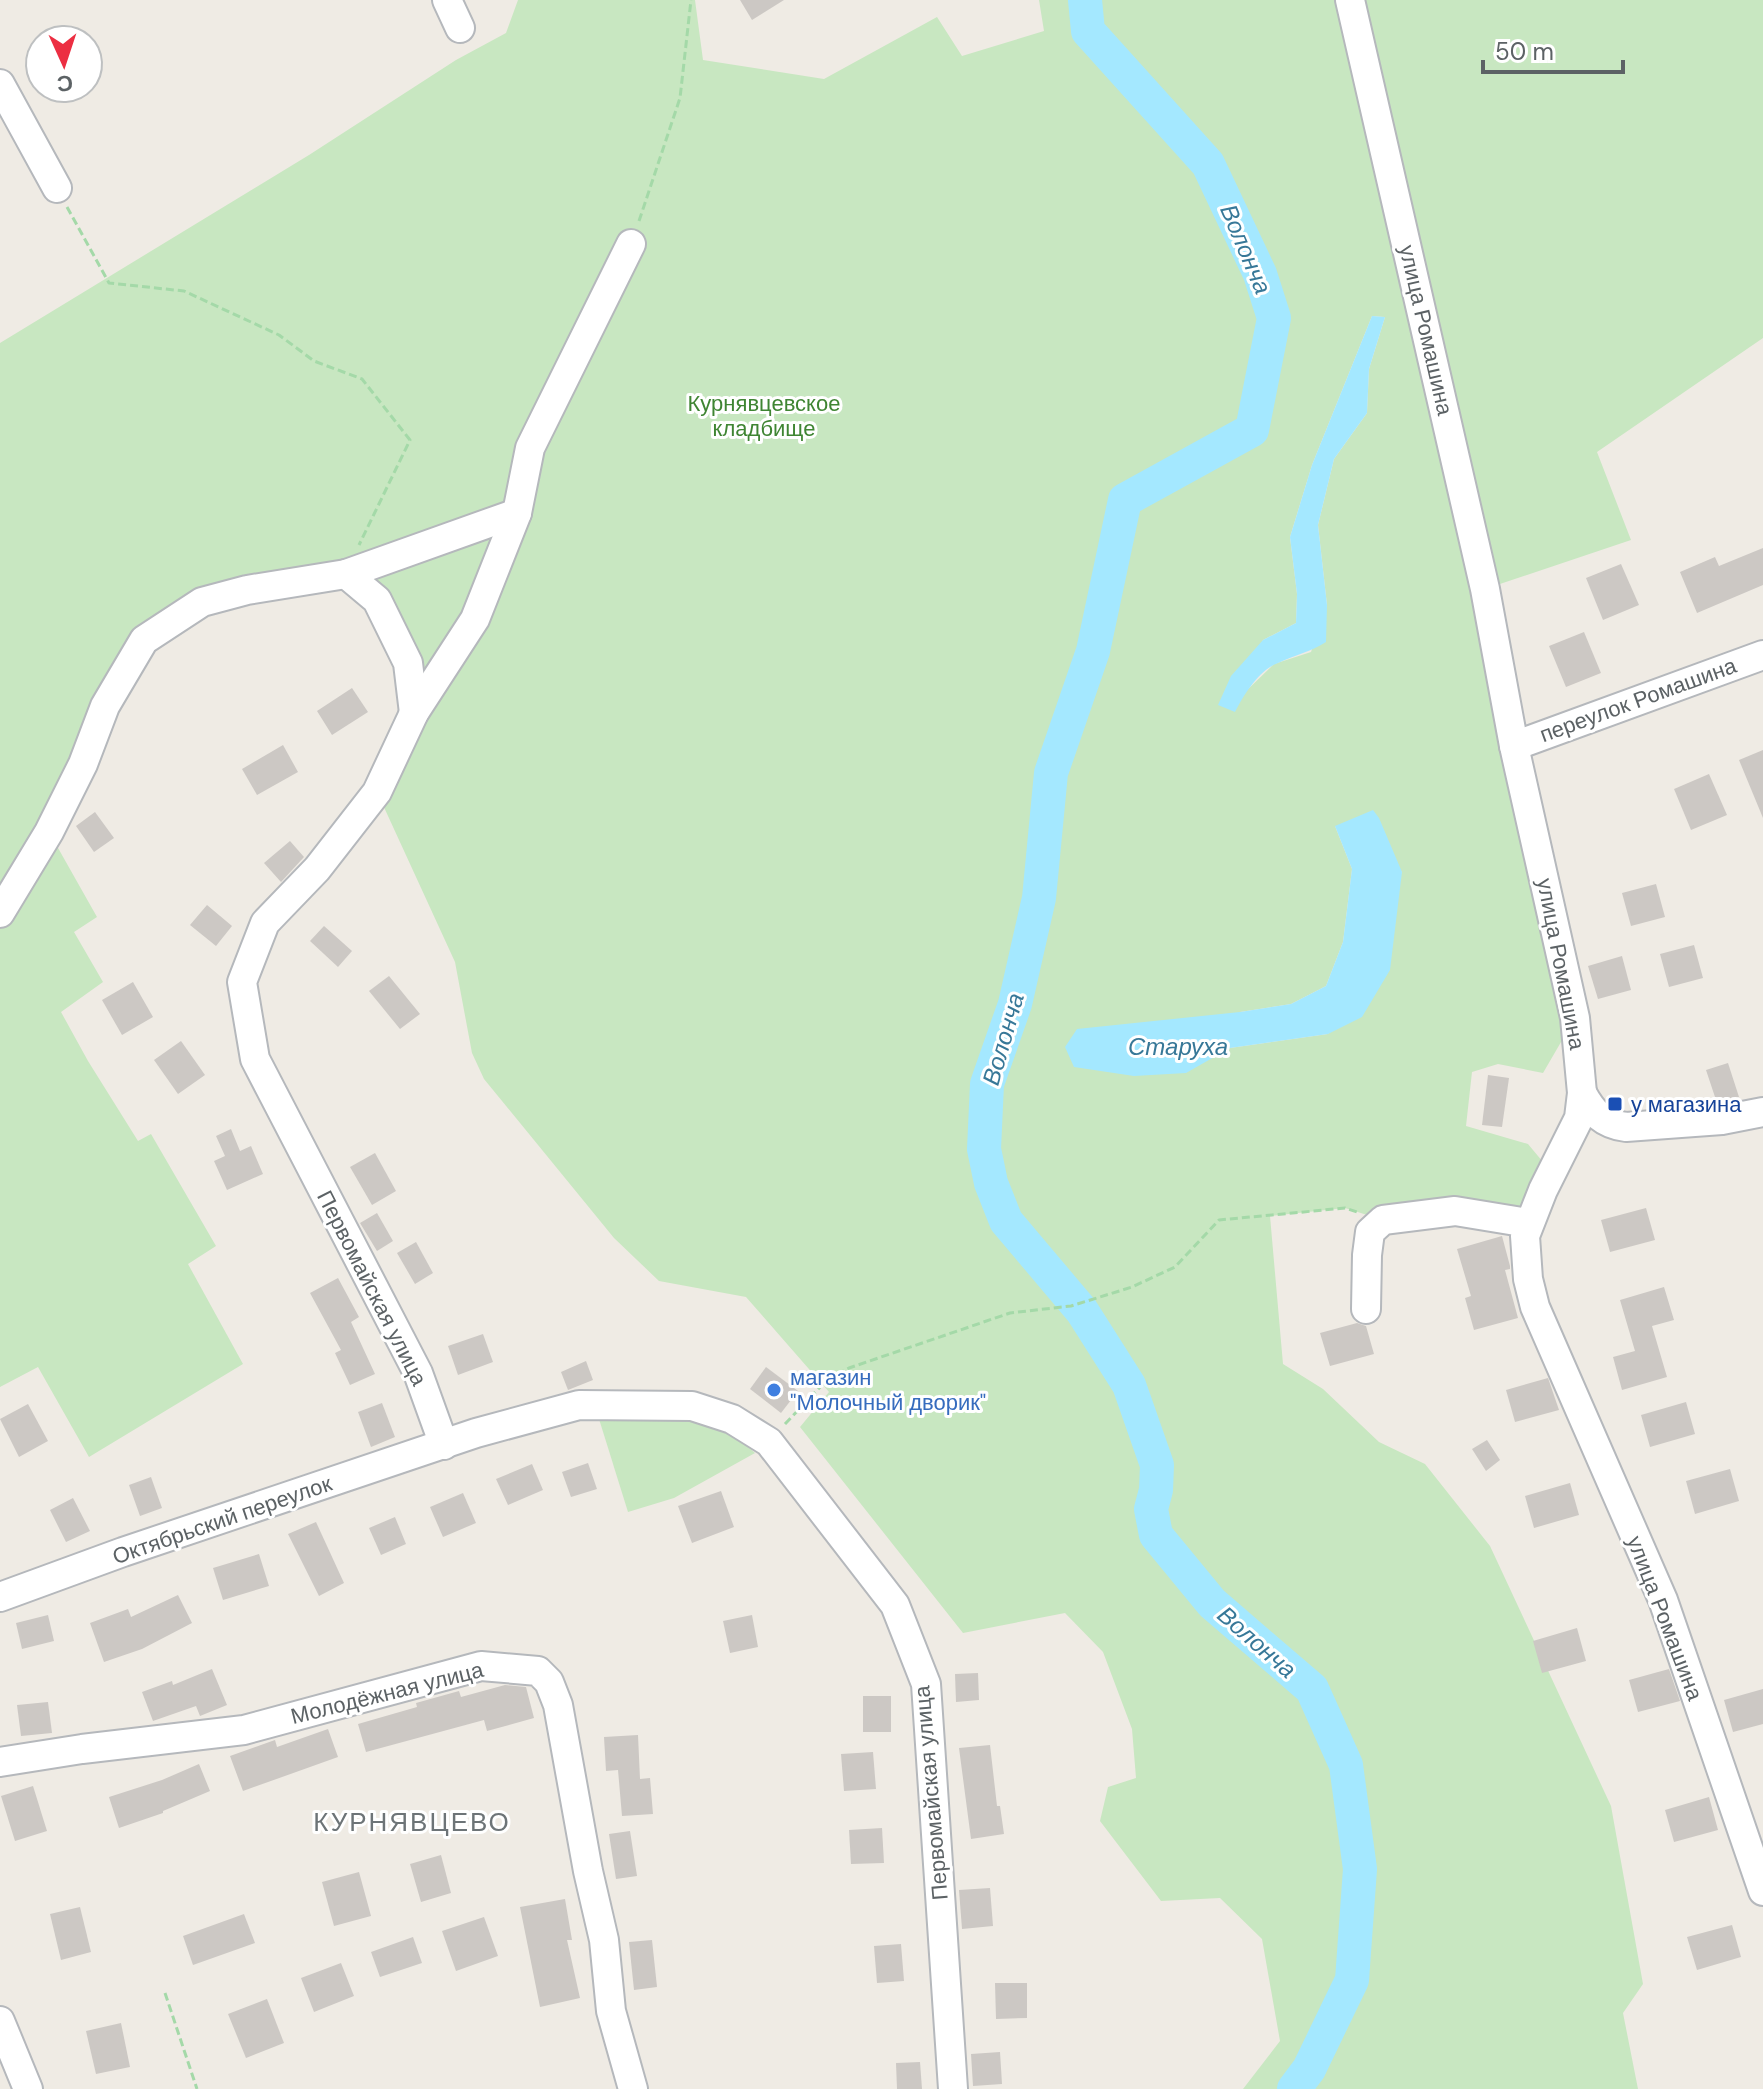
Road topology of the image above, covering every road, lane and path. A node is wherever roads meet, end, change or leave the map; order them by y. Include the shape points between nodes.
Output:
1 (447, 0) edge
2 (691, 0) edge
3 (1350, 0) edge
4 (460, 28) dead end
5 (0, 84) edge
6 (57, 188) joint
7 (631, 244) joint
8 (517, 513) junction
9 (346, 574) junction
10 (1763, 655) edge
11 (414, 713) junction
12 (1514, 746) junction
13 (0, 913) edge
14 (1582, 1093) junction
15 (1763, 1112) edge
16 (1642, 1126) junction
17 (1553, 1174) junction
18 (1383, 1220) junction
19 (1528, 1223) junction
20 (1366, 1309) dead end
21 (769, 1442) junction
22 (444, 1445) junction
23 (0, 1597) edge
24 (0, 1762) edge
25 (1763, 1891) edge
26 (165, 1993) dead end
27 (0, 2021) edge
28 (28, 2089) edge
29 (197, 2089) edge
30 (633, 2089) edge
31 (953, 2089) edge

1 - 4 street
2 - 7 path via 680,98
3 - 12 street, улица Ромашина via 1485,589
5 - 6 street
6 - 9 path via 109,283 184,291 279,335 314,361 362,379 410,440
7 - 8 street, Первомайская улица via 530,448
8 - 9 street
8 - 11 street, Первомайская улица via 475,619
9 - 11 street via 377,600 408,663
9 - 13 street via 202,602 144,640 105,706 49,832
10 - 12 street, переулок Ромашина
11 - 22 street, Первомайская улица via 377,792 317,869 265,923 242,982 255,1059 418,1373
12 - 14 street, улица Ромашина via 1575,1018
14 - 16 street via 1611,1125
14 - 17 street, улица Ромашина via 1579,1118
15 - 16 street
16 - 17 street via 1593,1138
17 - 19 street, улица Ромашина
18 - 19 street via 1455,1211
18 - 20 street via 1370,1232
18 - 21 path via 1345,1208 1219,1220 1175,1267 1132,1287 1071,1306 1010,1313 849,1368 826,1381
19 - 25 street, улица Ромашина via 1525,1254 1535,1307 1663,1600
21 - 22 street, Первомайская улица via 732,1419 692,1406 629,1404 579,1405
21 - 31 street, Первомайская улица via 895,1605 926,1684
22 - 23 street, Октябрьский переулок
24 - 30 street, Молодёжная улица via 244,1730 481,1666 538,1671 558,1705 604,1940 611,2011
26 - 29 path
27 - 28 street

